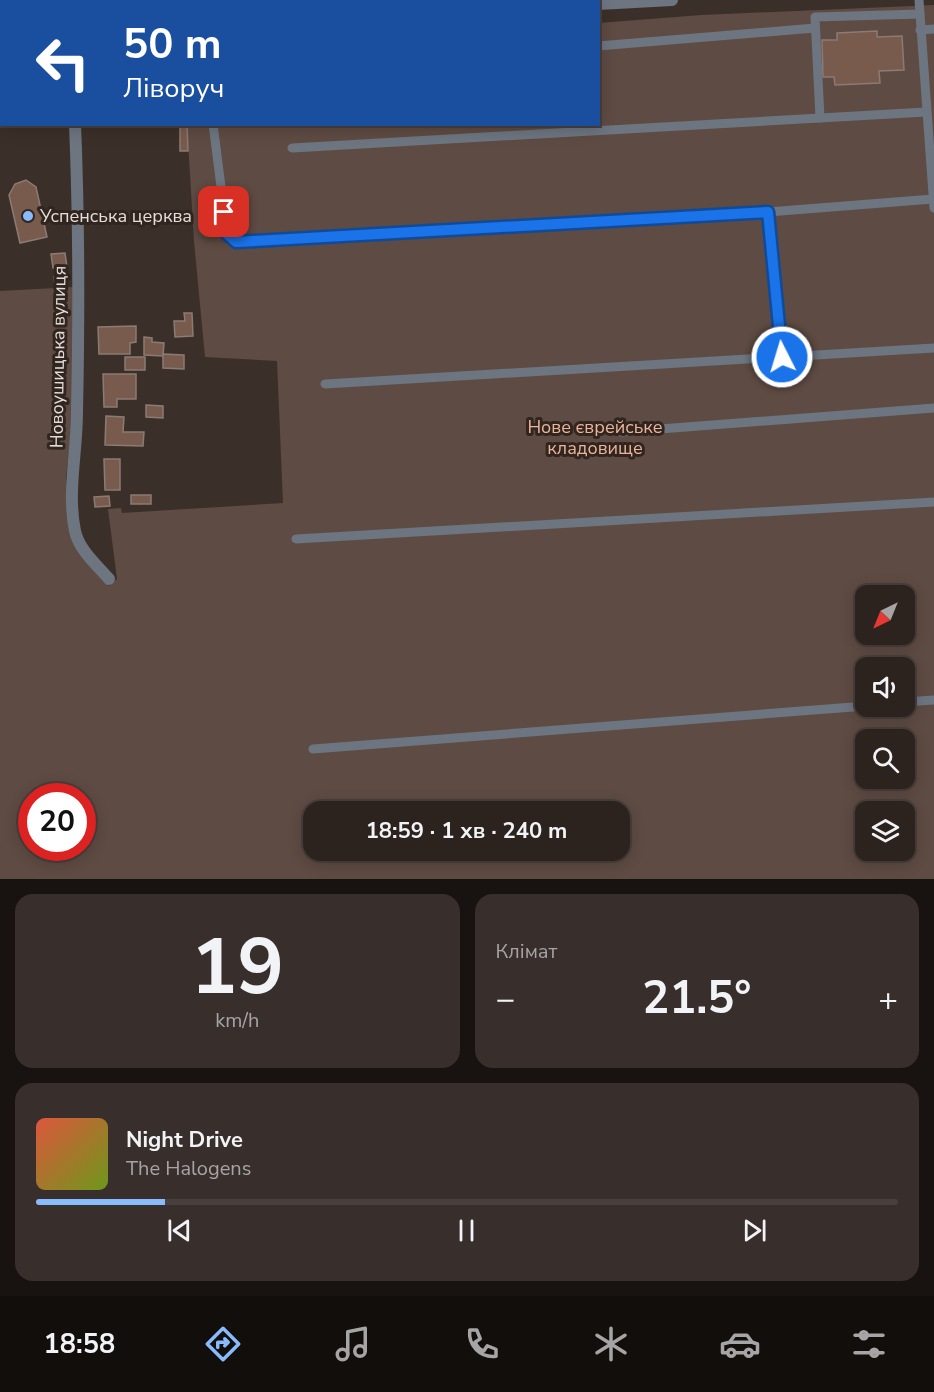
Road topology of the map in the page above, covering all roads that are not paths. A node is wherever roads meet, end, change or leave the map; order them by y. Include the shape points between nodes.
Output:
1 (672, 0) edge
2 (919, 0) edge
3 (600, 4) edge
4 (920, 14) junction
5 (815, 28) junction
6 (934, 29) edge
7 (921, 30) junction
8 (600, 46) edge
9 (926, 112) junction
10 (820, 118) junction
11 (75, 126) edge
12 (213, 126) edge
13 (292, 148) dead end
14 (933, 199) edge
15 (934, 208) edge
16 (768, 212) junction
17 (934, 348) edge
18 (782, 357) junction
19 (325, 384) dead end
20 (934, 408) edge
21 (621, 432) dead end
22 (934, 502) edge
23 (296, 539) dead end
24 (109, 579) dead end
25 (934, 700) edge
26 (915, 701) edge
27 (855, 707) edge
28 (313, 749) dead end

1 - 3 street
2 - 4 lane
4 - 5 lane via 814,18
4 - 7 lane
5 - 8 lane
5 - 10 lane
6 - 7 lane
7 - 9 lane
9 - 10 lane
9 - 14 lane
10 - 13 lane
11 - 24 street, Новоушицька вулиця via 77,416 72,477 75,531 81,546
12 - 16 lane via 227,234 236,242
14 - 15 lane
14 - 16 lane
16 - 18 lane
17 - 18 lane
18 - 19 lane
20 - 21 lane
22 - 23 lane
25 - 26 lane
27 - 28 lane

